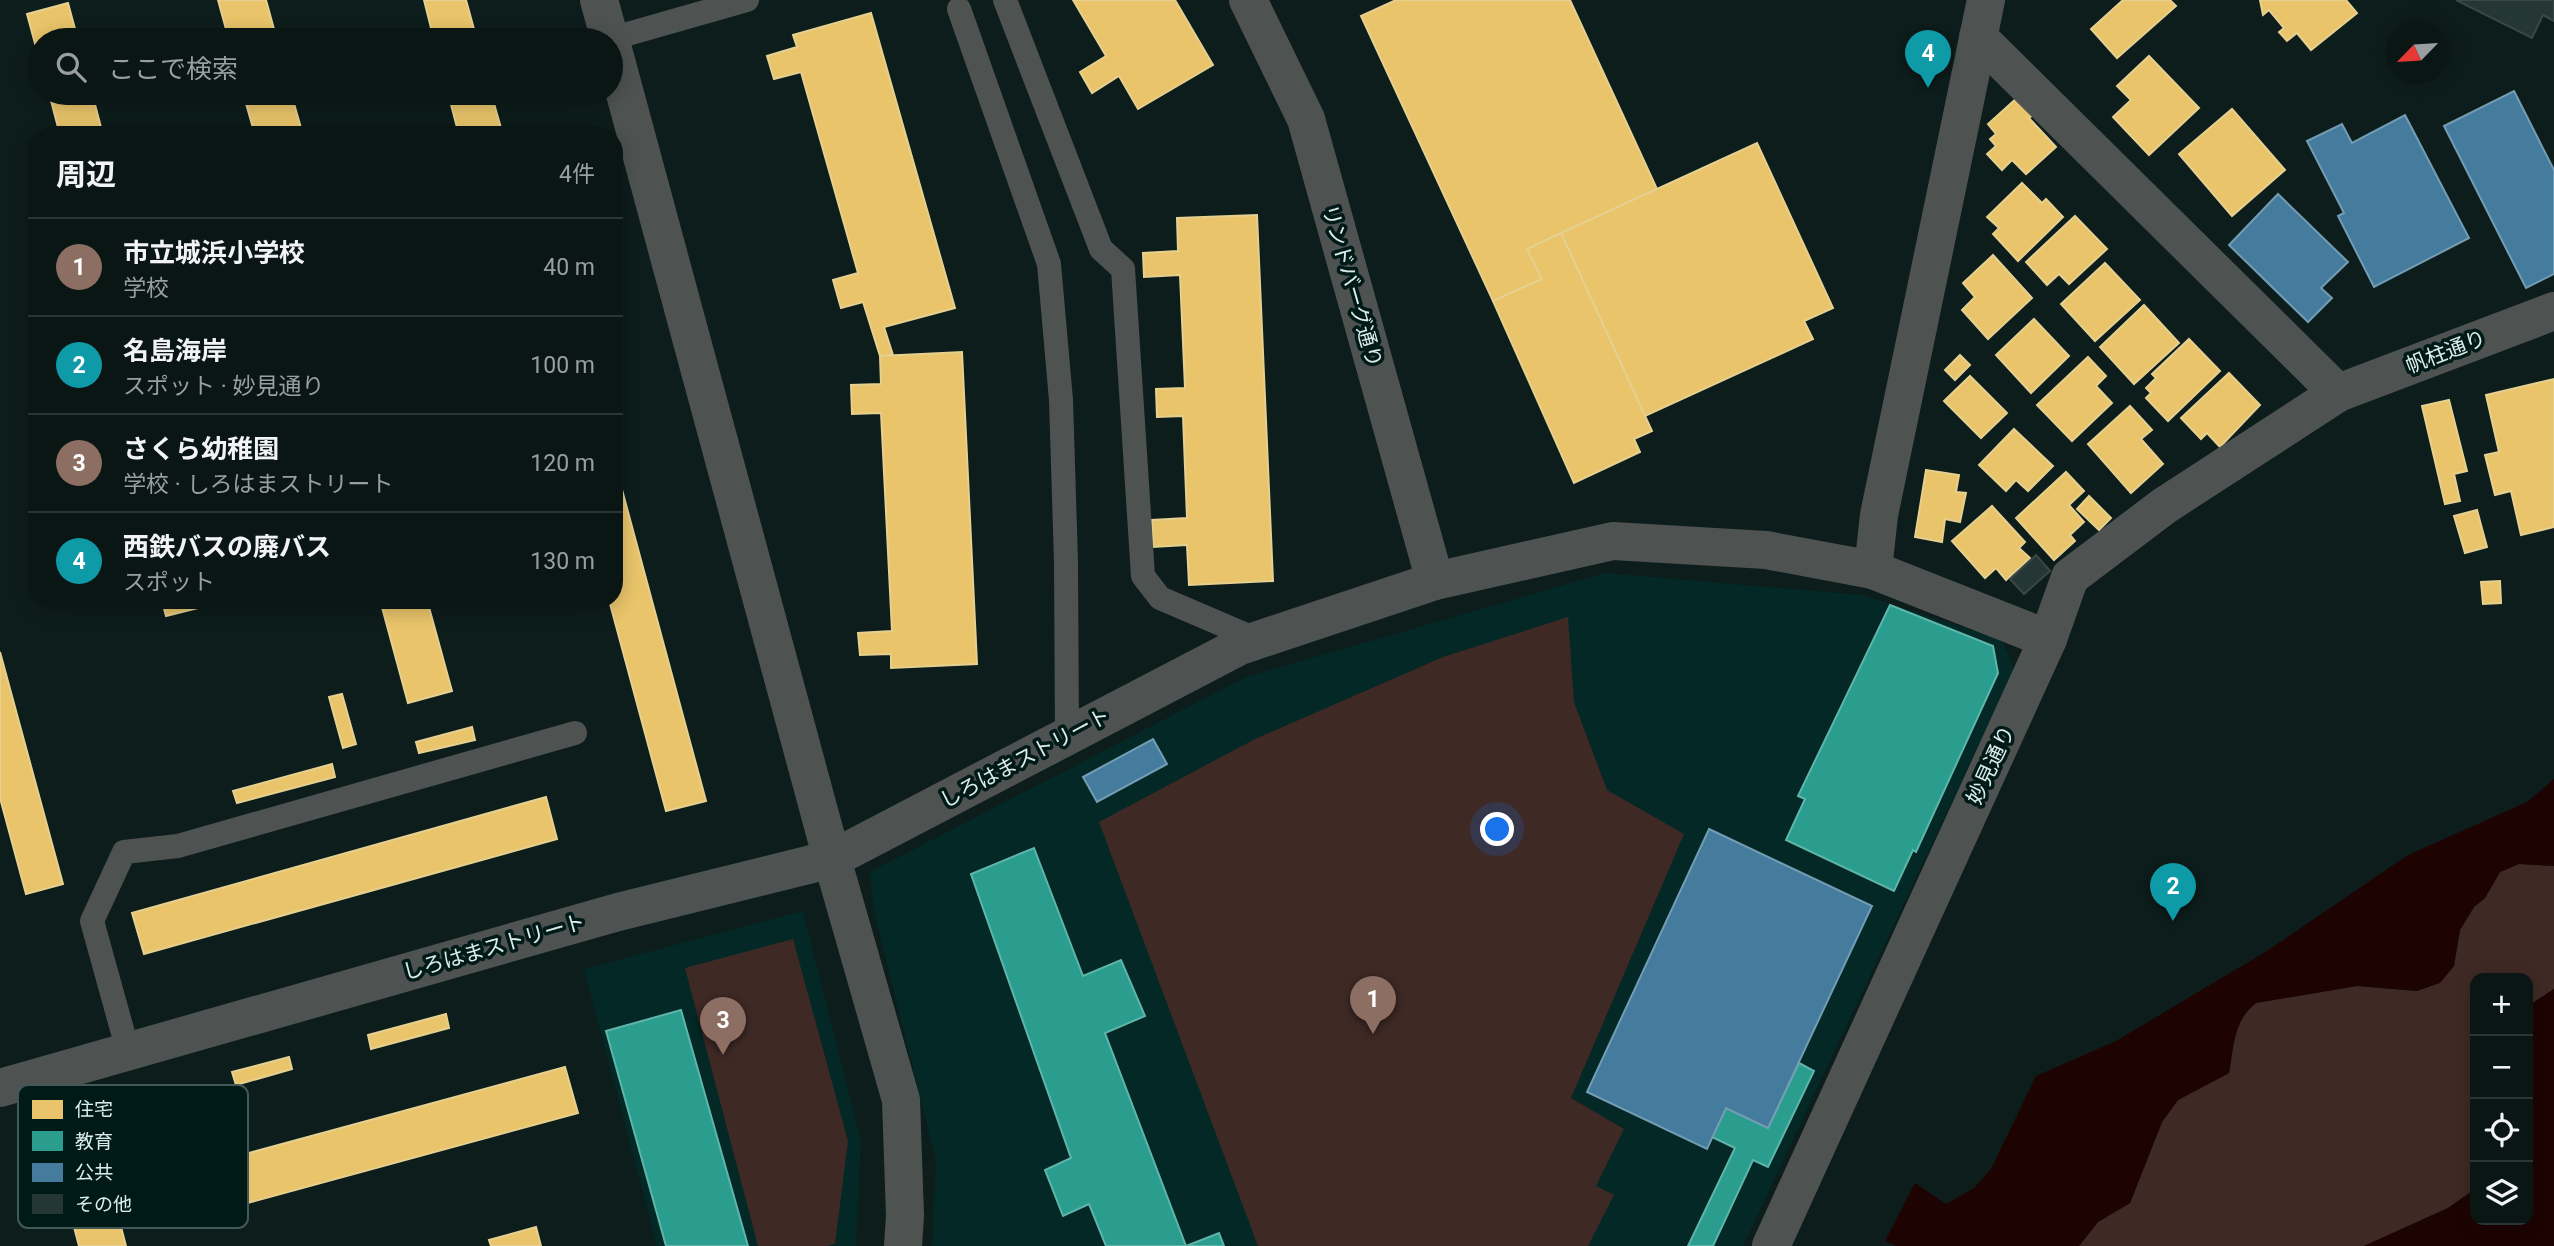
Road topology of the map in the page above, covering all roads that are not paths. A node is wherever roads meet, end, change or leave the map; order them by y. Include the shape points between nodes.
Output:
1 (599, 0) edge
2 (747, 0) edge
3 (1005, 0) edge
4 (1248, 0) edge
5 (1986, 0) edge
6 (960, 9) dead end
7 (607, 28) edge
8 (623, 36) edge
9 (1978, 37) junction
10 (623, 88) edge
11 (2554, 311) edge
12 (2338, 393) junction
13 (1873, 570) junction
14 (1435, 582) junction
15 (2048, 639) junction
16 (1258, 640) junction
17 (576, 733) dead end
18 (1067, 736) junction
19 (832, 859) junction
20 (128, 1051) junction
21 (0, 1088) edge
22 (903, 1246) edge
23 (1771, 1246) edge

1 - 7 street
2 - 8 lane
3 - 16 lane via 1101,250 1123,269 1143,576 1160,597
4 - 14 street, リンドバーグ通り via 1306,119
5 - 9 street
6 - 18 lane via 1049,264 1061,414
9 - 12 street
9 - 13 street via 1879,515
10 - 19 street
11 - 12 street, 帆柱通り
12 - 15 street, 妙見通り via 2164,506 2070,577
13 - 14 street, しろはまストリート via 1766,550 1613,541
13 - 15 street, しろはまストリート
14 - 16 street, しろはまストリート
15 - 23 street, 妙見通り
16 - 18 street, しろはまストリート
17 - 20 lane via 178,846 124,852 92,921
18 - 19 street, しろはまストリート
19 - 20 street, しろはまストリート via 618,912
19 - 22 street via 901,1100
20 - 21 street, しろはまストリート

